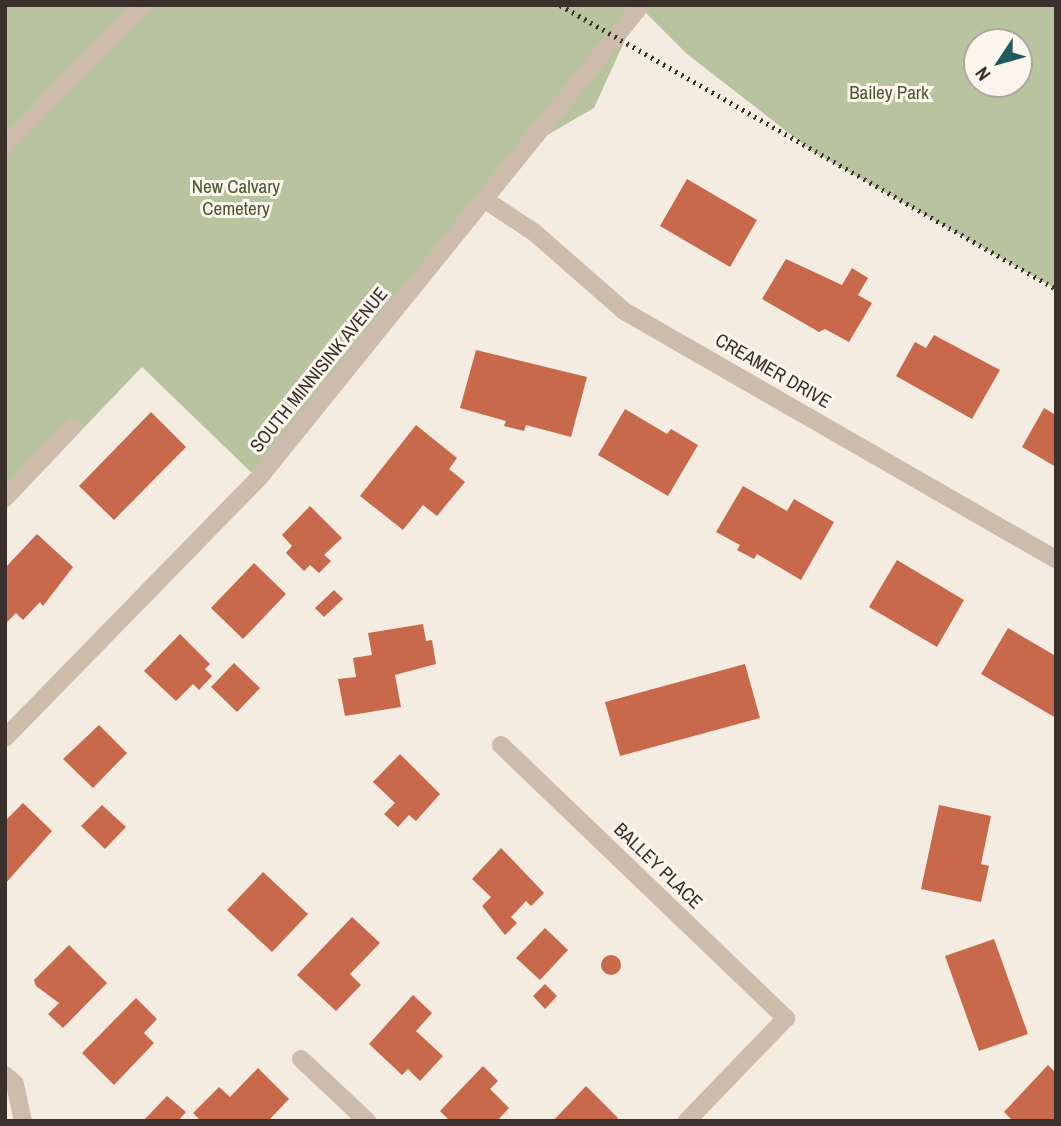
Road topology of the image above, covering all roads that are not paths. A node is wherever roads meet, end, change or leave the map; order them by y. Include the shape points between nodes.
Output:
1 (143, 5) edge
2 (641, 5) edge
3 (5, 146) edge
4 (484, 198) junction
5 (73, 426) dead end
6 (5, 498) edge
7 (1056, 559) edge
8 (5, 738) edge
9 (501, 745) dead end
10 (301, 1059) dead end
11 (5, 1075) edge
12 (23, 1121) edge
13 (367, 1121) edge
14 (687, 1121) edge

1 - 3 street
2 - 4 street, SOUTH MINNISINK AVENUE
4 - 7 street, CREAMER DRIVE via 535,233 624,311
4 - 8 street, SOUTH MINNISINK AVENUE via 258,479
5 - 6 street
9 - 14 street, BALLEY PLACE via 786,1017
10 - 13 street
11 - 12 street via 15,1084

